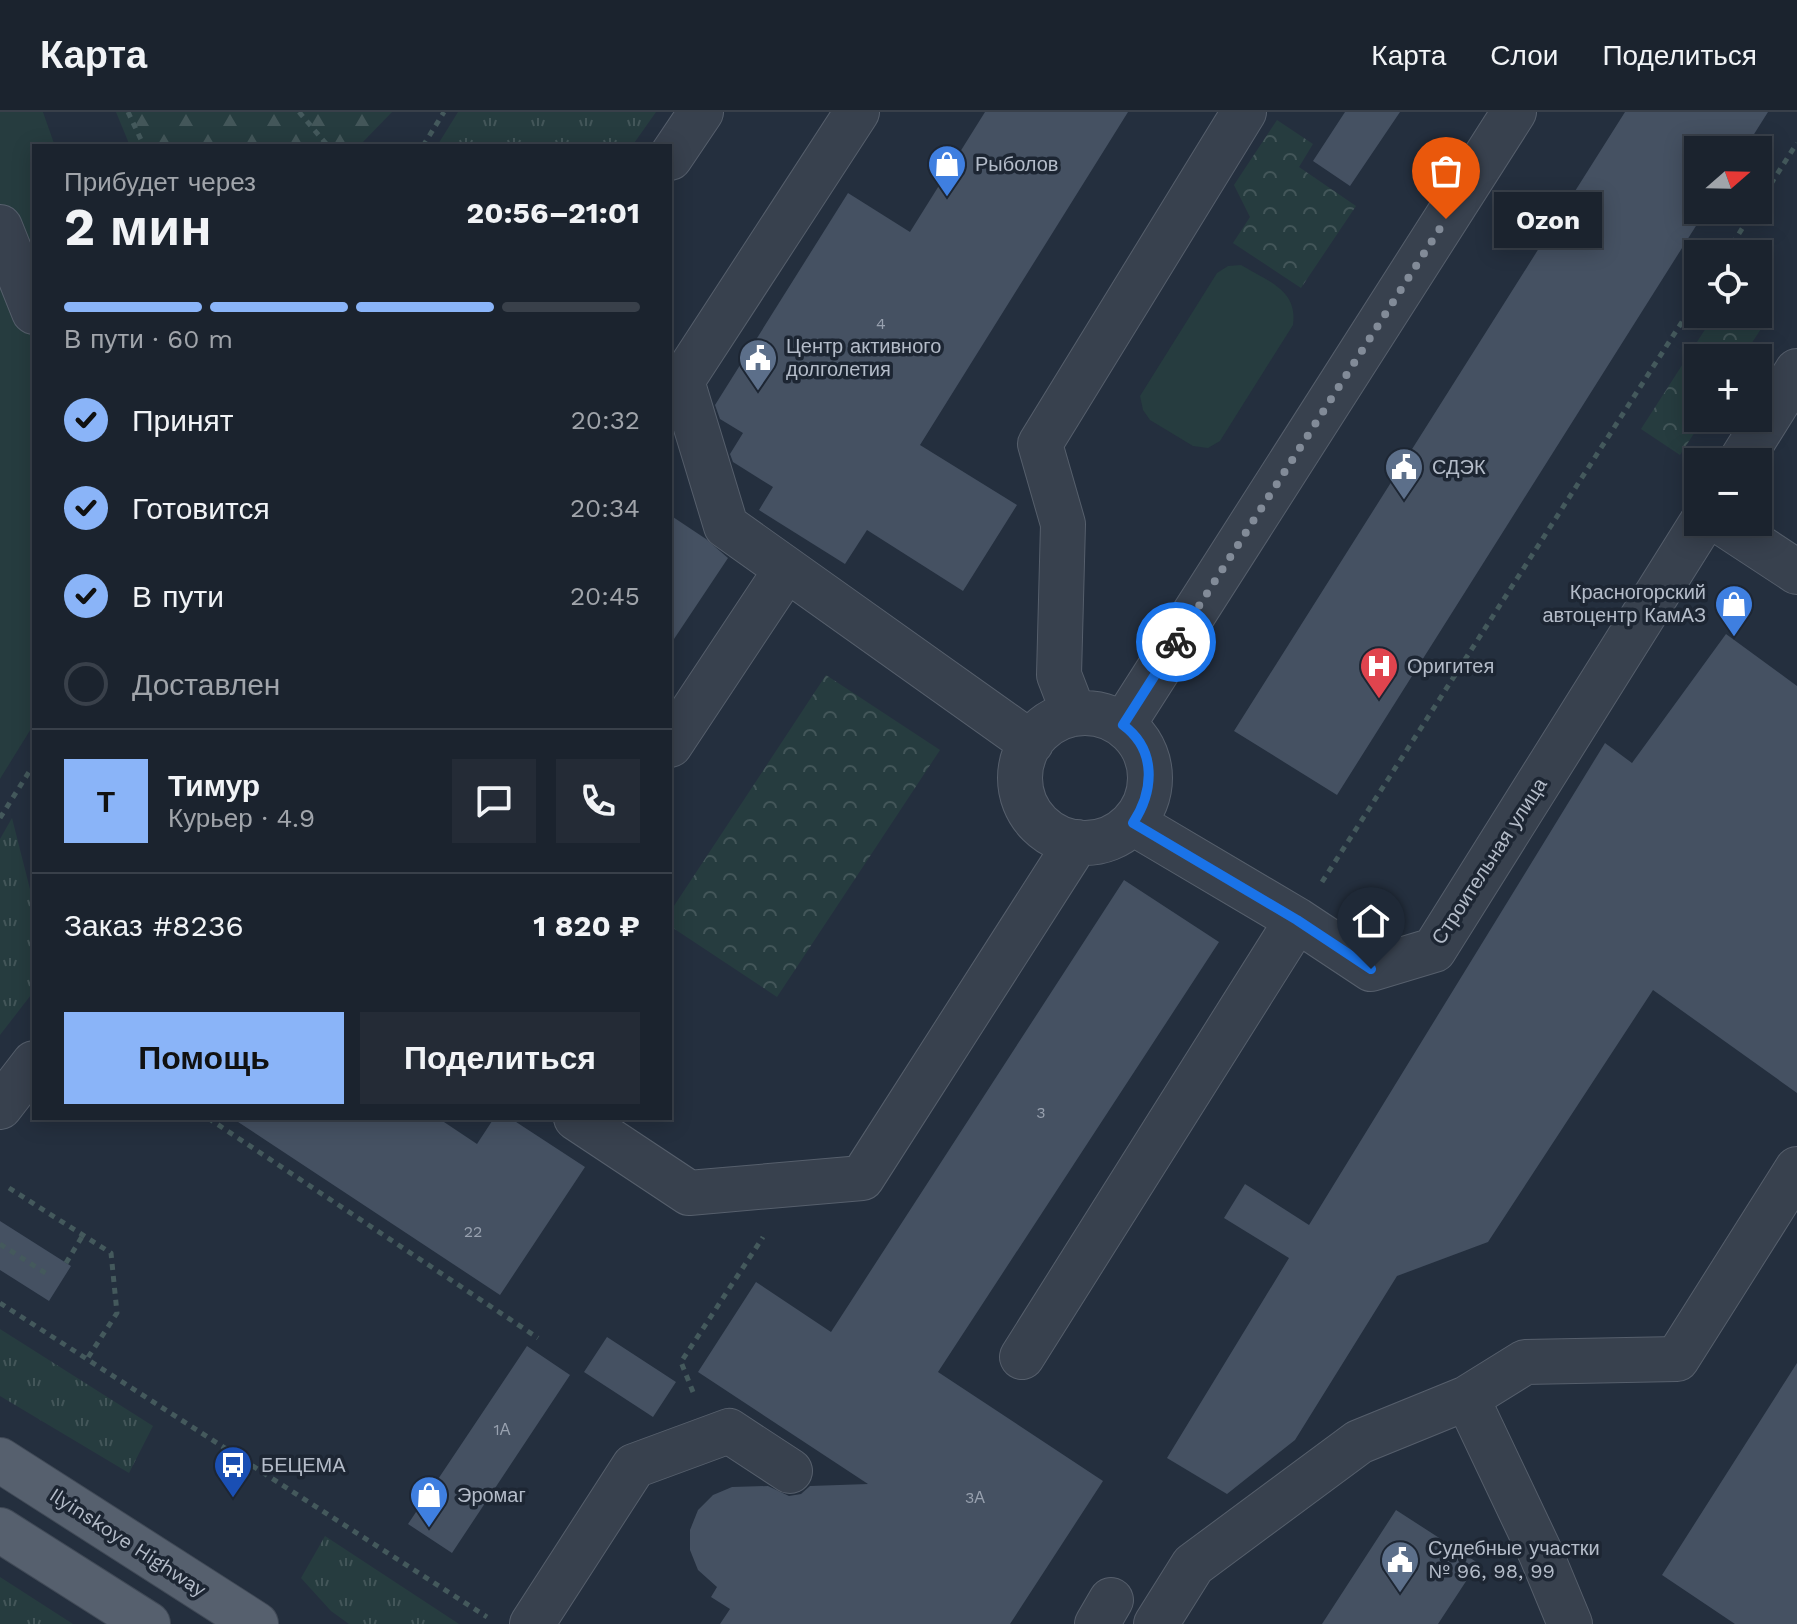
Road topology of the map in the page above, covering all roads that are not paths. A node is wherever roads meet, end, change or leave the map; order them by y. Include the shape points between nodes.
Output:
1 (701, 112) edge
2 (857, 112) edge
3 (1244, 112) edge
4 (1514, 112) edge
5 (672, 155) edge
6 (0, 227) edge
7 (32, 307) edge
8 (1797, 371) edge
9 (1749, 448) edge
10 (1693, 536) edge
11 (1742, 536) edge
12 (786, 570) junction
13 (1797, 572) edge
14 (1074, 714) junction
15 (1123, 725) junction
16 (672, 742) edge
17 (1031, 743) junction
18 (1133, 823) junction
19 (1077, 842) junction
20 (1297, 920) junction
21 (32, 1066) edge
22 (0, 1107) edge
23 (579, 1120) edge
24 (1797, 1169) edge
25 (1022, 1357) dead end
26 (1467, 1398) junction
27 (0, 1460) edge
28 (790, 1471) dead end
29 (0, 1530) edge
30 (148, 1624) edge
31 (256, 1624) edge
32 (532, 1624) edge
33 (1156, 1624) edge
34 (1570, 1624) edge

1 - 5 street
2 - 12 street via 682,381 726,526
3 - 14 street via 1040,444 1063,524 1059,675
4 - 15 street
6 - 7 street
8 - 9 street
10 - 20 street, Строительная улица via 1434,950 1371,969
11 - 13 street
12 - 16 street
12 - 17 street
14 - 15 street via 1094,713
14 - 17 street via 1054,720
15 - 18 street via 1142,747 1149,766 1150,787
17 - 19 street via 1021,769 1028,809 1057,837
18 - 19 street via 1107,839
18 - 20 street, Строительная улица
19 - 23 street via 862,1178 689,1193
20 - 25 street
21 - 22 street
24 - 26 street via 1677,1359 1525,1362
26 - 33 street via 1359,1442 1193,1565
26 - 34 street
27 - 31 main road, Ilyinskoye Highway
28 - 32 street via 729,1431 634,1466
29 - 30 main road

